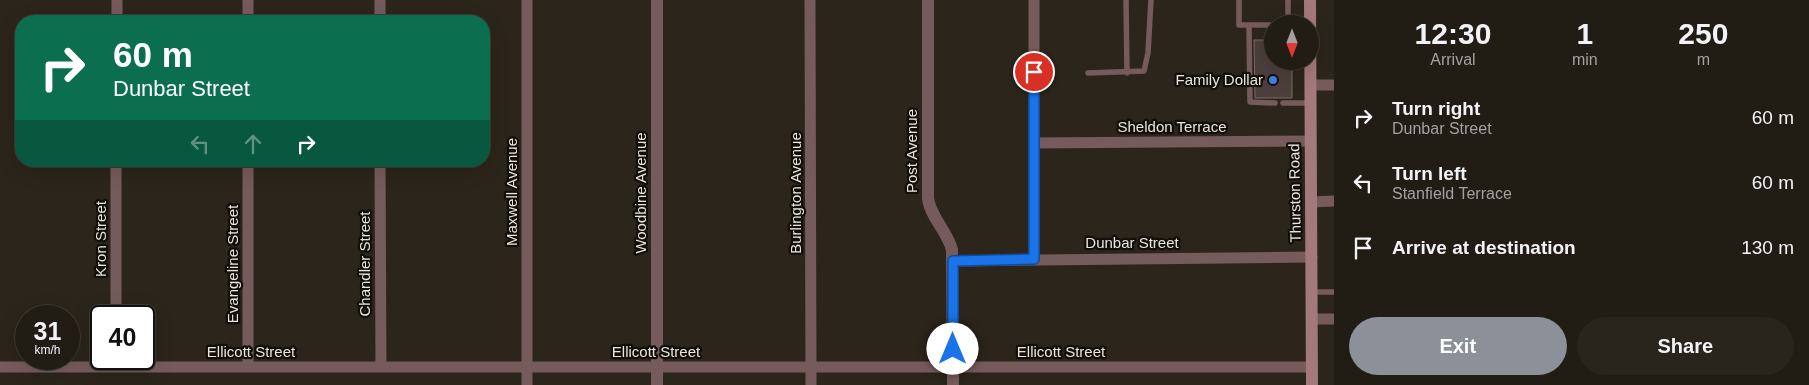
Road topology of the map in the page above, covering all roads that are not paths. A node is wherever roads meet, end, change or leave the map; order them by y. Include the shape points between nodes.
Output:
1 (117, 0) edge
2 (248, 0) edge
3 (380, 0) edge
4 (527, 0) edge
5 (657, 0) edge
6 (810, 0) edge
7 (928, 0) edge
8 (1034, 0) edge
9 (1126, 0) edge
10 (1150, 0) edge
11 (1240, 0) edge
12 (1288, 0) edge
13 (1310, 0) edge
14 (117, 15) edge
15 (248, 15) edge
16 (380, 15) edge
17 (1288, 15) edge
18 (1310, 15) edge
19 (1249, 25) junction
20 (1264, 25) edge
21 (1311, 70) edge
22 (1088, 73) dead end
23 (1127, 73) junction
24 (1311, 85) junction
25 (1334, 85) edge
26 (1276, 103) dead end
27 (1284, 103) dead end
28 (1311, 103) junction
29 (1310, 141) junction
30 (1034, 143) junction
31 (116, 167) edge
32 (248, 167) edge
33 (380, 167) edge
34 (1311, 202) junction
35 (1334, 202) edge
36 (1312, 257) junction
37 (1034, 259) junction
38 (953, 261) junction
39 (1312, 292) junction
40 (1334, 292) edge
41 (116, 305) edge
42 (1312, 319) junction
43 (1334, 319) edge
44 (90, 364) edge
45 (155, 364) edge
46 (0, 367) edge
47 (248, 367) junction
48 (381, 367) junction
49 (527, 367) junction
50 (657, 367) junction
51 (812, 367) junction
52 (953, 367) junction
53 (1312, 367) junction
54 (527, 385) edge
55 (657, 385) edge
56 (812, 385) edge
57 (953, 385) edge
58 (1312, 385) edge

1 - 14 street
2 - 15 street
3 - 16 street
4 - 49 street, Maxwell Avenue
5 - 50 street, Woodbine Avenue
6 - 51 street, Burlington Avenue
7 - 38 street, Post Avenue via 928,198 931,210 950,242
8 - 30 street
9 - 23 lane
10 - 23 lane via 1144,71
11 - 19 lane via 1239,24
12 - 17 lane
13 - 18 main road, Thurston Road
19 - 20 lane
19 - 26 lane via 1250,102
21 - 24 main road, Thurston Road
22 - 23 lane
24 - 25 street
24 - 28 main road, Thurston Road
27 - 28 lane
28 - 29 main road, Thurston Road
29 - 30 street, Sheldon Terrace
29 - 34 main road, Thurston Road
30 - 37 street
31 - 41 street, Kron Street
32 - 47 street, Evangeline Street
33 - 48 street, Chandler Street
34 - 35 street
34 - 36 main road, Thurston Road
36 - 37 street, Dunbar Street
36 - 39 main road, Thurston Road
37 - 38 street, Dunbar Street
38 - 52 street, Post Avenue
39 - 40 lane
39 - 42 main road, Thurston Road
42 - 43 street
42 - 53 main road, Thurston Road
44 - 46 street, Ellicott Street
45 - 47 street, Ellicott Street
47 - 48 street, Ellicott Street
48 - 49 street, Ellicott Street
49 - 50 street, Ellicott Street
49 - 54 street, Maxwell Avenue
50 - 51 street, Ellicott Street
50 - 55 street, Woodbine Avenue
51 - 52 street, Ellicott Street
51 - 56 street, Burlington Avenue
52 - 53 street, Ellicott Street
52 - 57 street, Post Avenue
53 - 58 main road, Thurston Road

